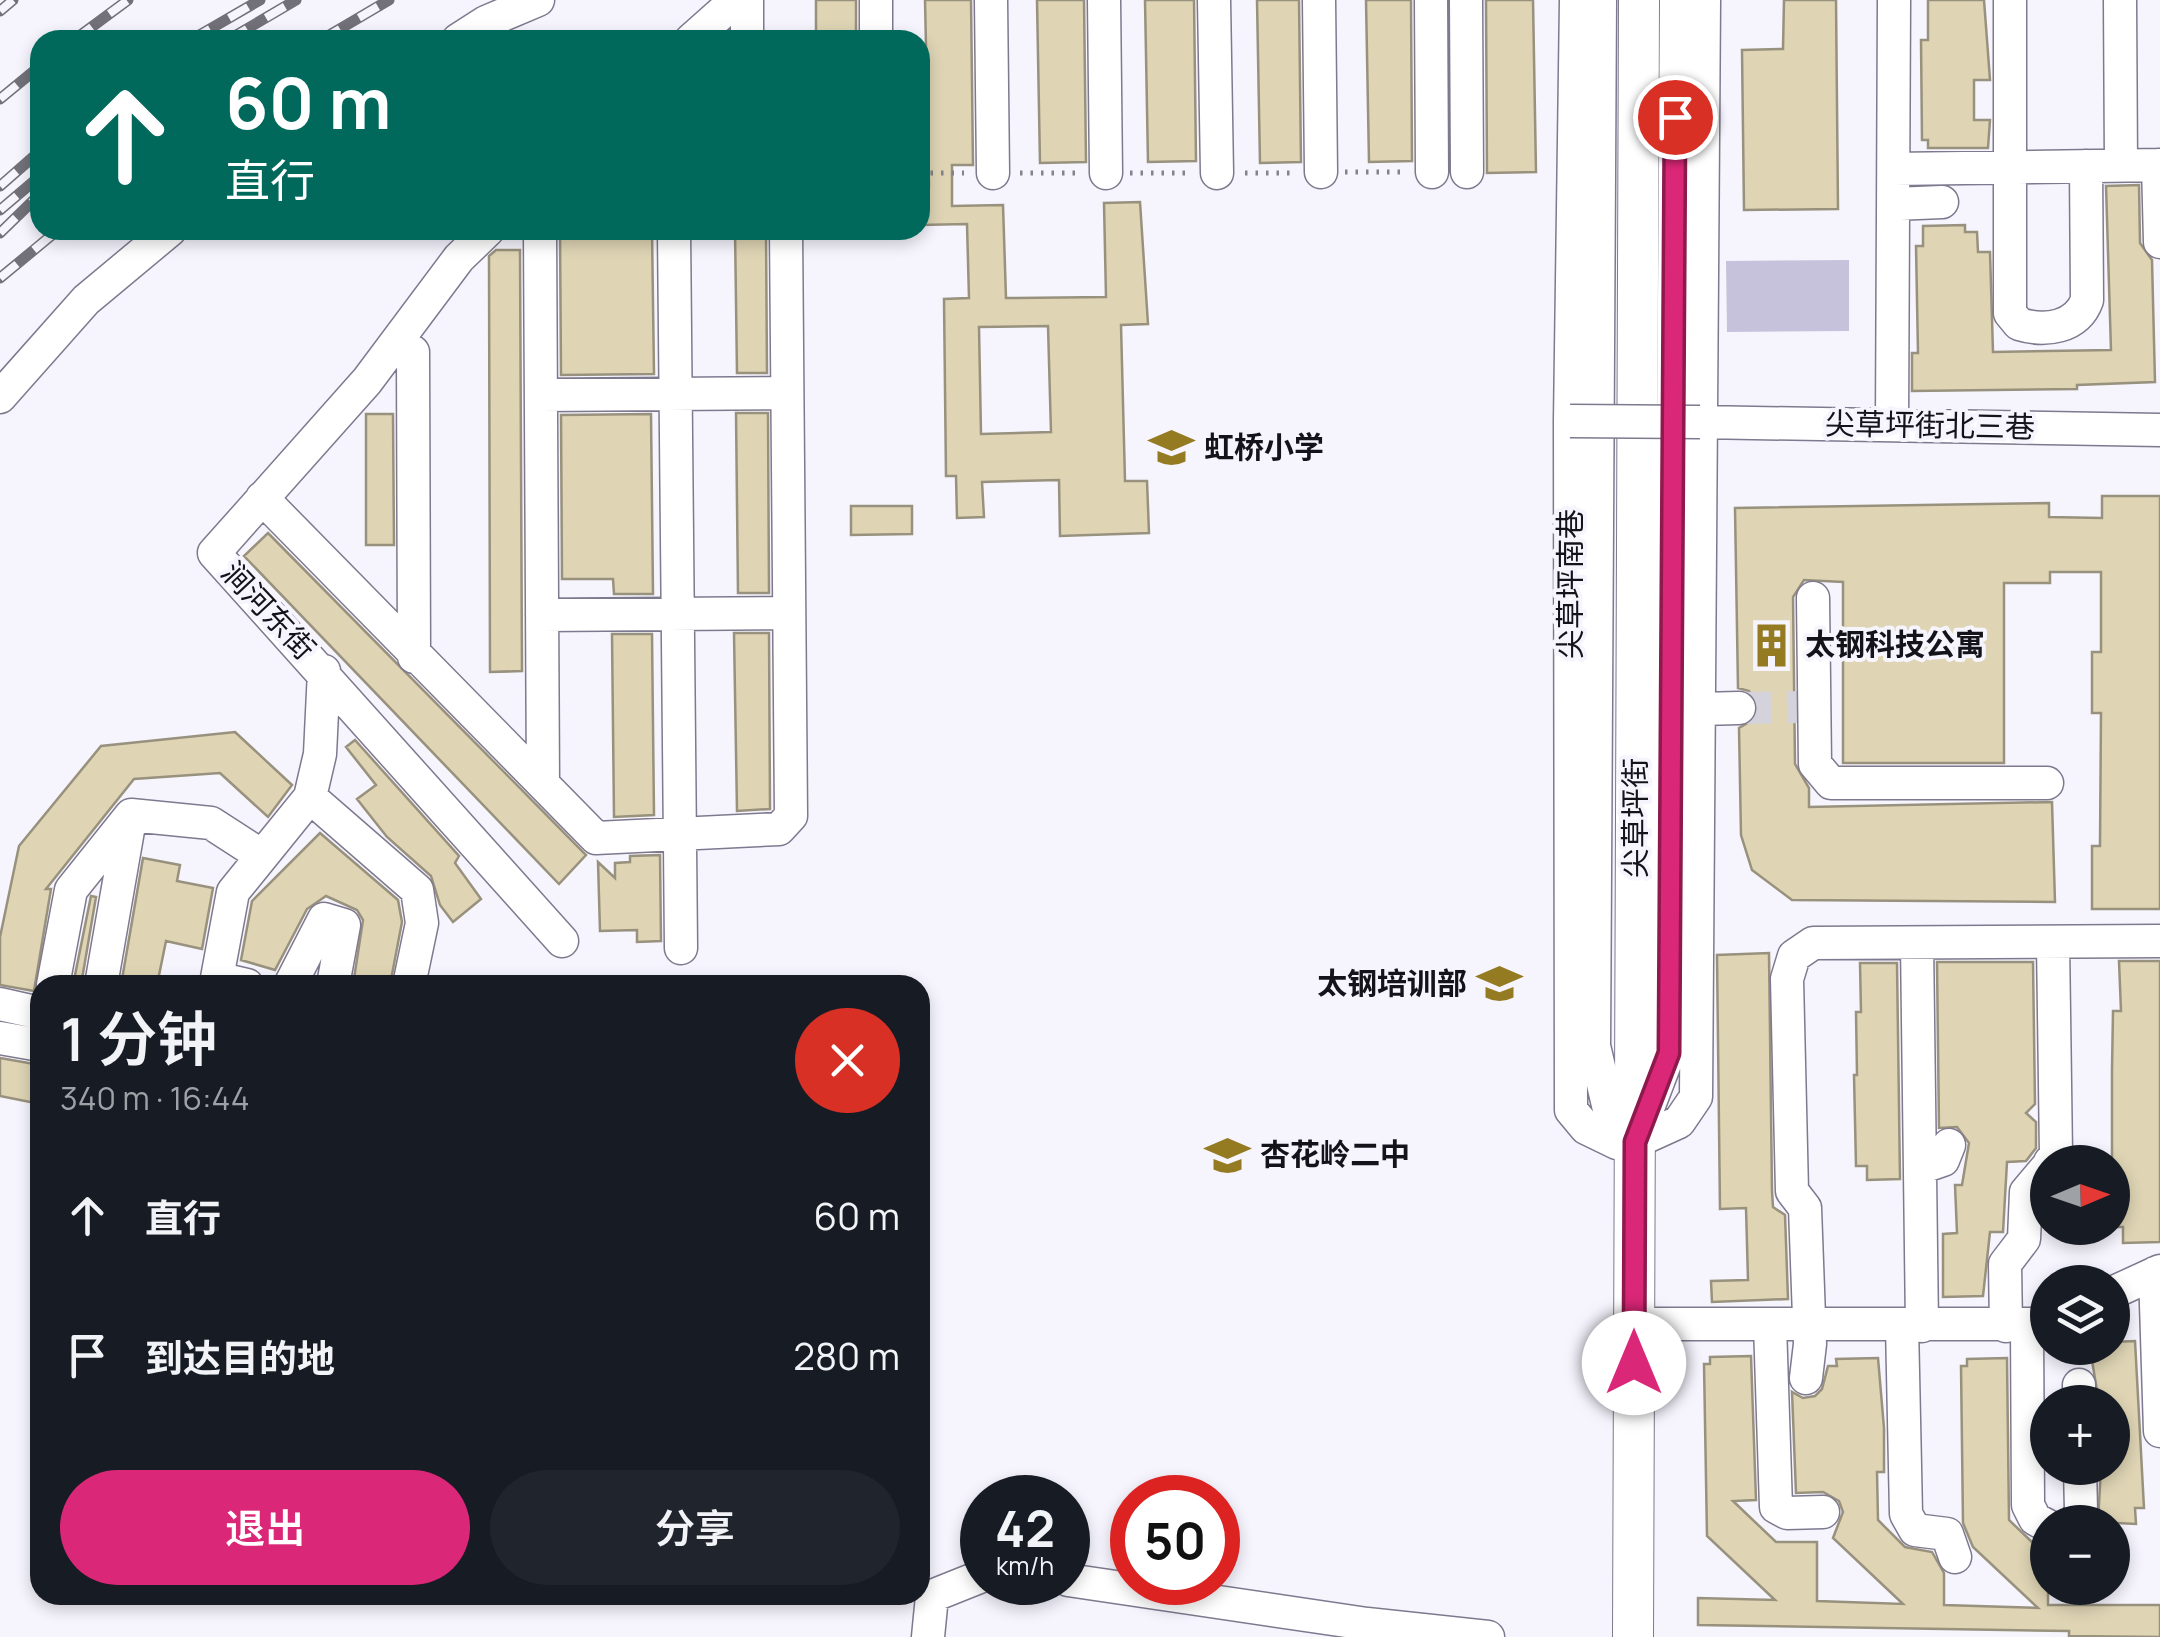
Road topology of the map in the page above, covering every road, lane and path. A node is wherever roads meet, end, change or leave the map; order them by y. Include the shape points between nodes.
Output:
1 (538, 0) edge
2 (736, 0) edge
3 (746, 0) edge
4 (876, 0) edge
5 (990, 0) edge
6 (1104, 0) edge
7 (1214, 0) edge
8 (1318, 0) edge
9 (1431, 0) edge
10 (1466, 0) edge
11 (1576, 0) edge
12 (1600, 0) edge
13 (1620, 0) edge
14 (1639, 0) edge
15 (1676, 0) edge
16 (1704, 0) edge
17 (1894, 0) edge
18 (2010, 0) edge
19 (2120, 0) edge
20 (474, 30) edge
21 (702, 30) edge
22 (747, 30) edge
23 (876, 30) edge
24 (2159, 165) edge
25 (2086, 166) junction
26 (2121, 166) junction
27 (2011, 167) junction
28 (1894, 168) junction
29 (1321, 172) dead end
30 (1432, 172) dead end
31 (1467, 172) dead end
32 (1106, 173) dead end
33 (1217, 173) dead end
34 (993, 174) dead end
35 (1942, 202) dead end
36 (1894, 204) junction
37 (158, 240) edge
38 (478, 240) edge
39 (540, 240) edge
40 (674, 240) edge
41 (786, 240) edge
42 (2160, 242) edge
43 (413, 352) dead end
44 (787, 392) junction
45 (675, 393) junction
46 (541, 395) junction
47 (0, 397) edge
48 (1570, 421) junction
49 (1700, 422) junction
50 (1892, 425) junction
51 (2160, 430) edge
52 (262, 498) junction
53 (1813, 598) dead end
54 (676, 614) junction
55 (789, 614) junction
56 (542, 615) junction
57 (414, 655) junction
58 (324, 671) junction
59 (1739, 708) tunnel mouth
60 (1700, 709) junction
61 (2047, 783) dead end
62 (543, 784) junction
63 (310, 797) junction
64 (131, 815) junction
65 (677, 834) junction
66 (259, 854) junction
67 (2160, 940) edge
68 (562, 941) dead end
69 (2053, 942) junction
70 (1917, 943) junction
71 (681, 948) dead end
72 (55, 975) edge
73 (103, 975) edge
74 (218, 975) edge
75 (295, 975) edge
76 (334, 975) edge
77 (411, 975) edge
78 (0, 1004) edge
79 (30, 1011) edge
80 (0, 1038) edge
81 (30, 1043) edge
82 (1626, 1143) junction
83 (1949, 1145) dead end
84 (2056, 1145) edge
85 (1920, 1168) junction
86 (2030, 1187) edge
87 (2158, 1272) edge
88 (2130, 1285) edge
89 (1634, 1324) junction
90 (1770, 1325) junction
91 (1810, 1325) junction
92 (1912, 1325) junction
93 (2027, 1325) edge
94 (1806, 1378) dead end
95 (2160, 1432) edge
96 (2030, 1509) edge
97 (1823, 1512) dead end
98 (1955, 1557) dead end
99 (1090, 1583) edge
100 (960, 1585) edge
101 (928, 1637) edge
102 (1488, 1637) edge
103 (1616, 1637) edge
104 (1633, 1637) edge

1 - 20 street
2 - 21 street
3 - 22 street
4 - 23 street
5 - 34 street
6 - 32 street
7 - 33 street
8 - 29 street
9 - 30 street
10 - 31 street
11 - 48 street, 尖草坪南巷
12 - 82 street via 1594,1046
13 - 82 main road, 尖草坪街
14 - 82 main road, 尖草坪街
15 - 82 street via 1669,1053
16 - 49 street
17 - 28 street
18 - 27 street
19 - 26 street
24 - 26 street
24 - 42 street
25 - 26 street
25 - 27 street
25 - 27 street via 2087,300 2070,323 2034,326 2010,314
27 - 28 street
28 - 36 street
35 - 36 street
36 - 50 street
37 - 47 street via 86,300
38 - 52 street, 涧河东街
39 - 46 street
40 - 45 street
41 - 44 street
43 - 57 street
44 - 45 street
44 - 55 street
45 - 46 street
45 - 54 street
46 - 56 street
48 - 49 street, 尖草坪街北三巷, bridge
48 - 82 street, 尖草坪南巷 via 1571,1110 1586,1128
49 - 50 street, 尖草坪街北三巷
49 - 60 street
50 - 51 street, 尖草坪街北三巷
52 - 57 street
52 - 58 street, 涧河东街 via 214,553
53 - 61 street via 1815,764 1831,784
54 - 55 street
54 - 56 street
54 - 65 street
55 - 65 street via 791,816 779,829
56 - 62 street
57 - 62 street
58 - 63 street via 320,754
58 - 68 street, 涧河东街
59 - 60 street
60 - 82 street via 1696,1097 1680,1122
62 - 65 street via 596,838
63 - 66 street
63 - 77 street via 417,890 422,923
64 - 66 street via 211,823
64 - 72 street via 71,890
64 - 73 street
65 - 71 street
66 - 74 street via 233,892
67 - 69 street
69 - 70 street
69 - 84 street
70 - 85 street
70 - 91 street via 1813,944 1788,967 1792,1191 1805,1208
75 - 76 street via 324,919 344,925
78 - 79 street
80 - 81 street
82 - 89 main road, 尖草坪街
82 - 103 main road, 尖草坪街
83 - 85 street via 1943,1160
85 - 92 street
86 - 93 street via 2024,1239 2005,1264
87 - 88 street
87 - 95 street
89 - 90 street
89 - 104 main road, 尖草坪街
90 - 91 street
90 - 97 street via 1775,1502 1783,1512
91 - 92 street
91 - 94 street
92 - 93 street
92 - 98 street via 1908,1522 1920,1531 1947,1534
93 - 96 street
99 - 102 street
100 - 101 street via 932,1596

